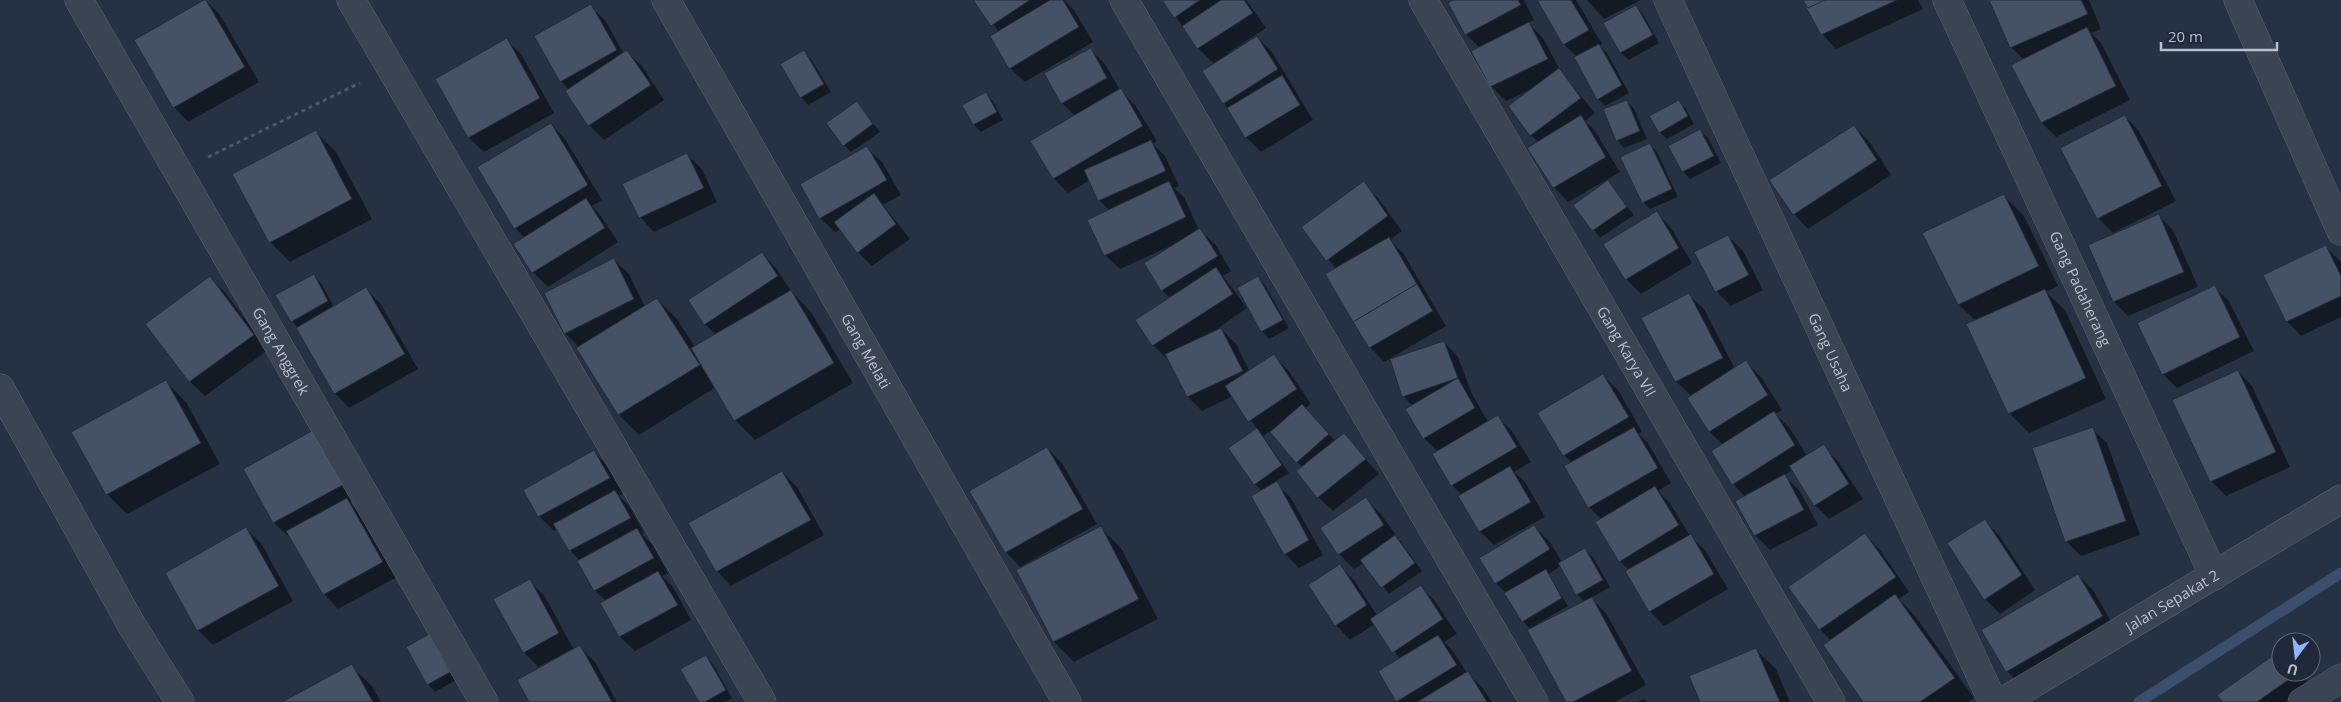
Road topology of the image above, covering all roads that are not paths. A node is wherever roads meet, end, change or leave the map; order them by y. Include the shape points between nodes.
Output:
1 (79, 0) edge
2 (351, 0) edge
3 (666, 0) edge
4 (1124, 0) edge
5 (1423, 0) edge
6 (1668, 0) edge
7 (1947, 0) edge
8 (2238, 0) edge
9 (2341, 231) edge
10 (0, 388) edge
11 (2341, 499) edge
12 (2214, 576) junction
13 (2341, 678) edge
14 (180, 702) edge
15 (484, 702) edge
16 (762, 702) edge
17 (1067, 702) edge
18 (1534, 702) edge
19 (1831, 702) edge
20 (1994, 702) edge
21 (2002, 702) edge
22 (2302, 702) edge

1 - 15 street, Gang Anggrek
2 - 16 street
3 - 17 street, Gang Melati
4 - 18 street
5 - 19 street, Gang Karya VII
6 - 20 street, Gang Usaha
7 - 12 street, Gang Padaherang
8 - 9 street
10 - 14 street via 131,624
11 - 12 street, Jalan Sepakat 2
12 - 21 street, Jalan Sepakat 2
13 - 22 street

